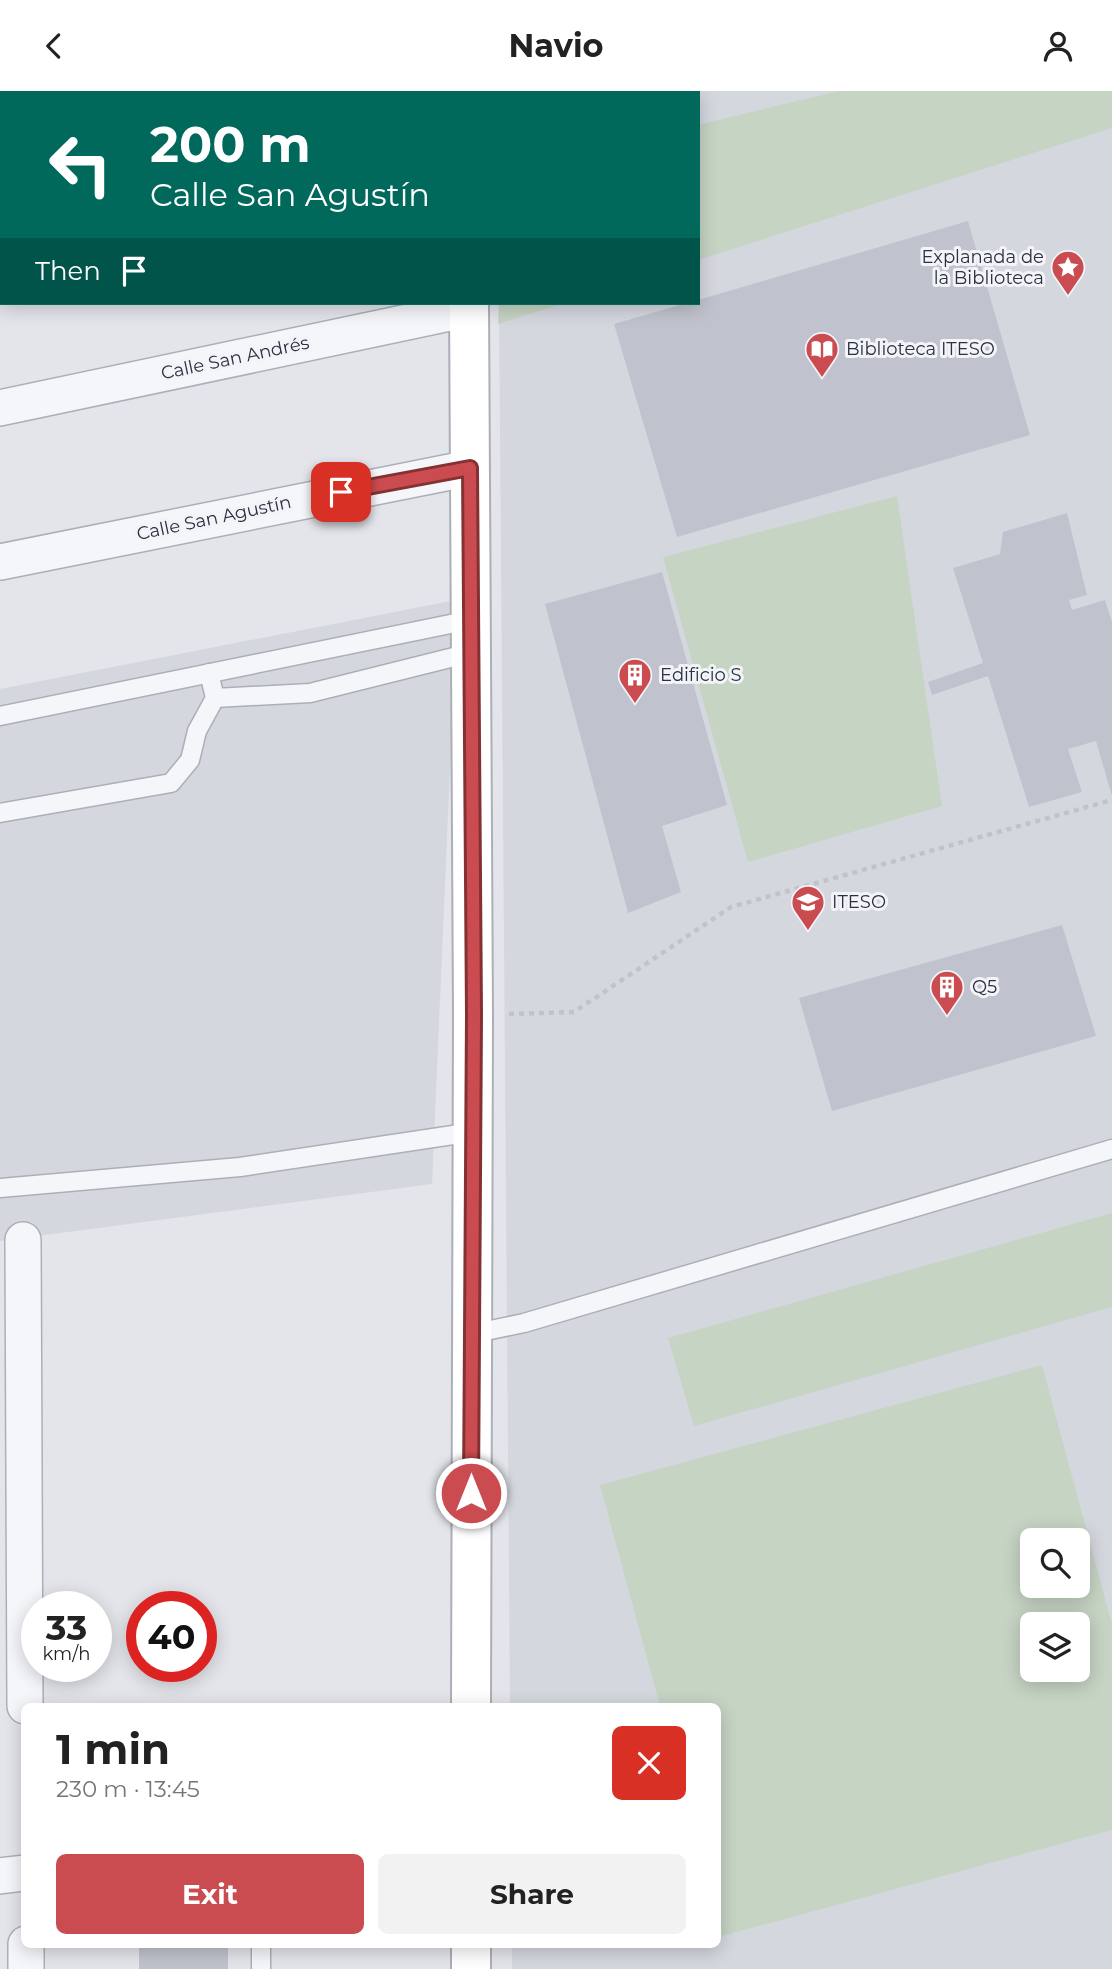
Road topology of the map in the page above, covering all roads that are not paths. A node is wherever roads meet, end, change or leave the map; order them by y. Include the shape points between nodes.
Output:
1 (469, 306) edge
2 (0, 408) edge
3 (470, 468) junction
4 (0, 562) edge
5 (470, 637) junction
6 (209, 673) junction
7 (215, 698) junction
8 (0, 716) edge
9 (0, 813) edge
10 (473, 1132) junction
11 (1112, 1149) edge
12 (0, 1188) edge
13 (23, 1240) dead end
14 (12, 1313) edge
15 (471, 1334) junction
16 (17, 1688) edge
17 (471, 1703) edge
18 (21, 1873) edge
19 (0, 1876) edge
20 (26, 1948) edge
21 (261, 1948) edge
22 (471, 1948) edge
23 (26, 1969) edge
24 (261, 1969) edge
25 (471, 1969) edge

1 - 2 street, Calle San Andrés
1 - 3 street
3 - 4 street, Calle San Agustín
3 - 5 street
5 - 6 lane
5 - 7 lane via 310,693
5 - 10 street
6 - 7 lane
6 - 8 lane
7 - 9 lane via 197,731 190,760 171,783
10 - 12 lane via 240,1167
10 - 15 street
11 - 15 lane via 537,1319
13 - 14 street
14 - 16 street
15 - 17 street
18 - 19 street
20 - 23 street
21 - 24 lane
22 - 25 street

